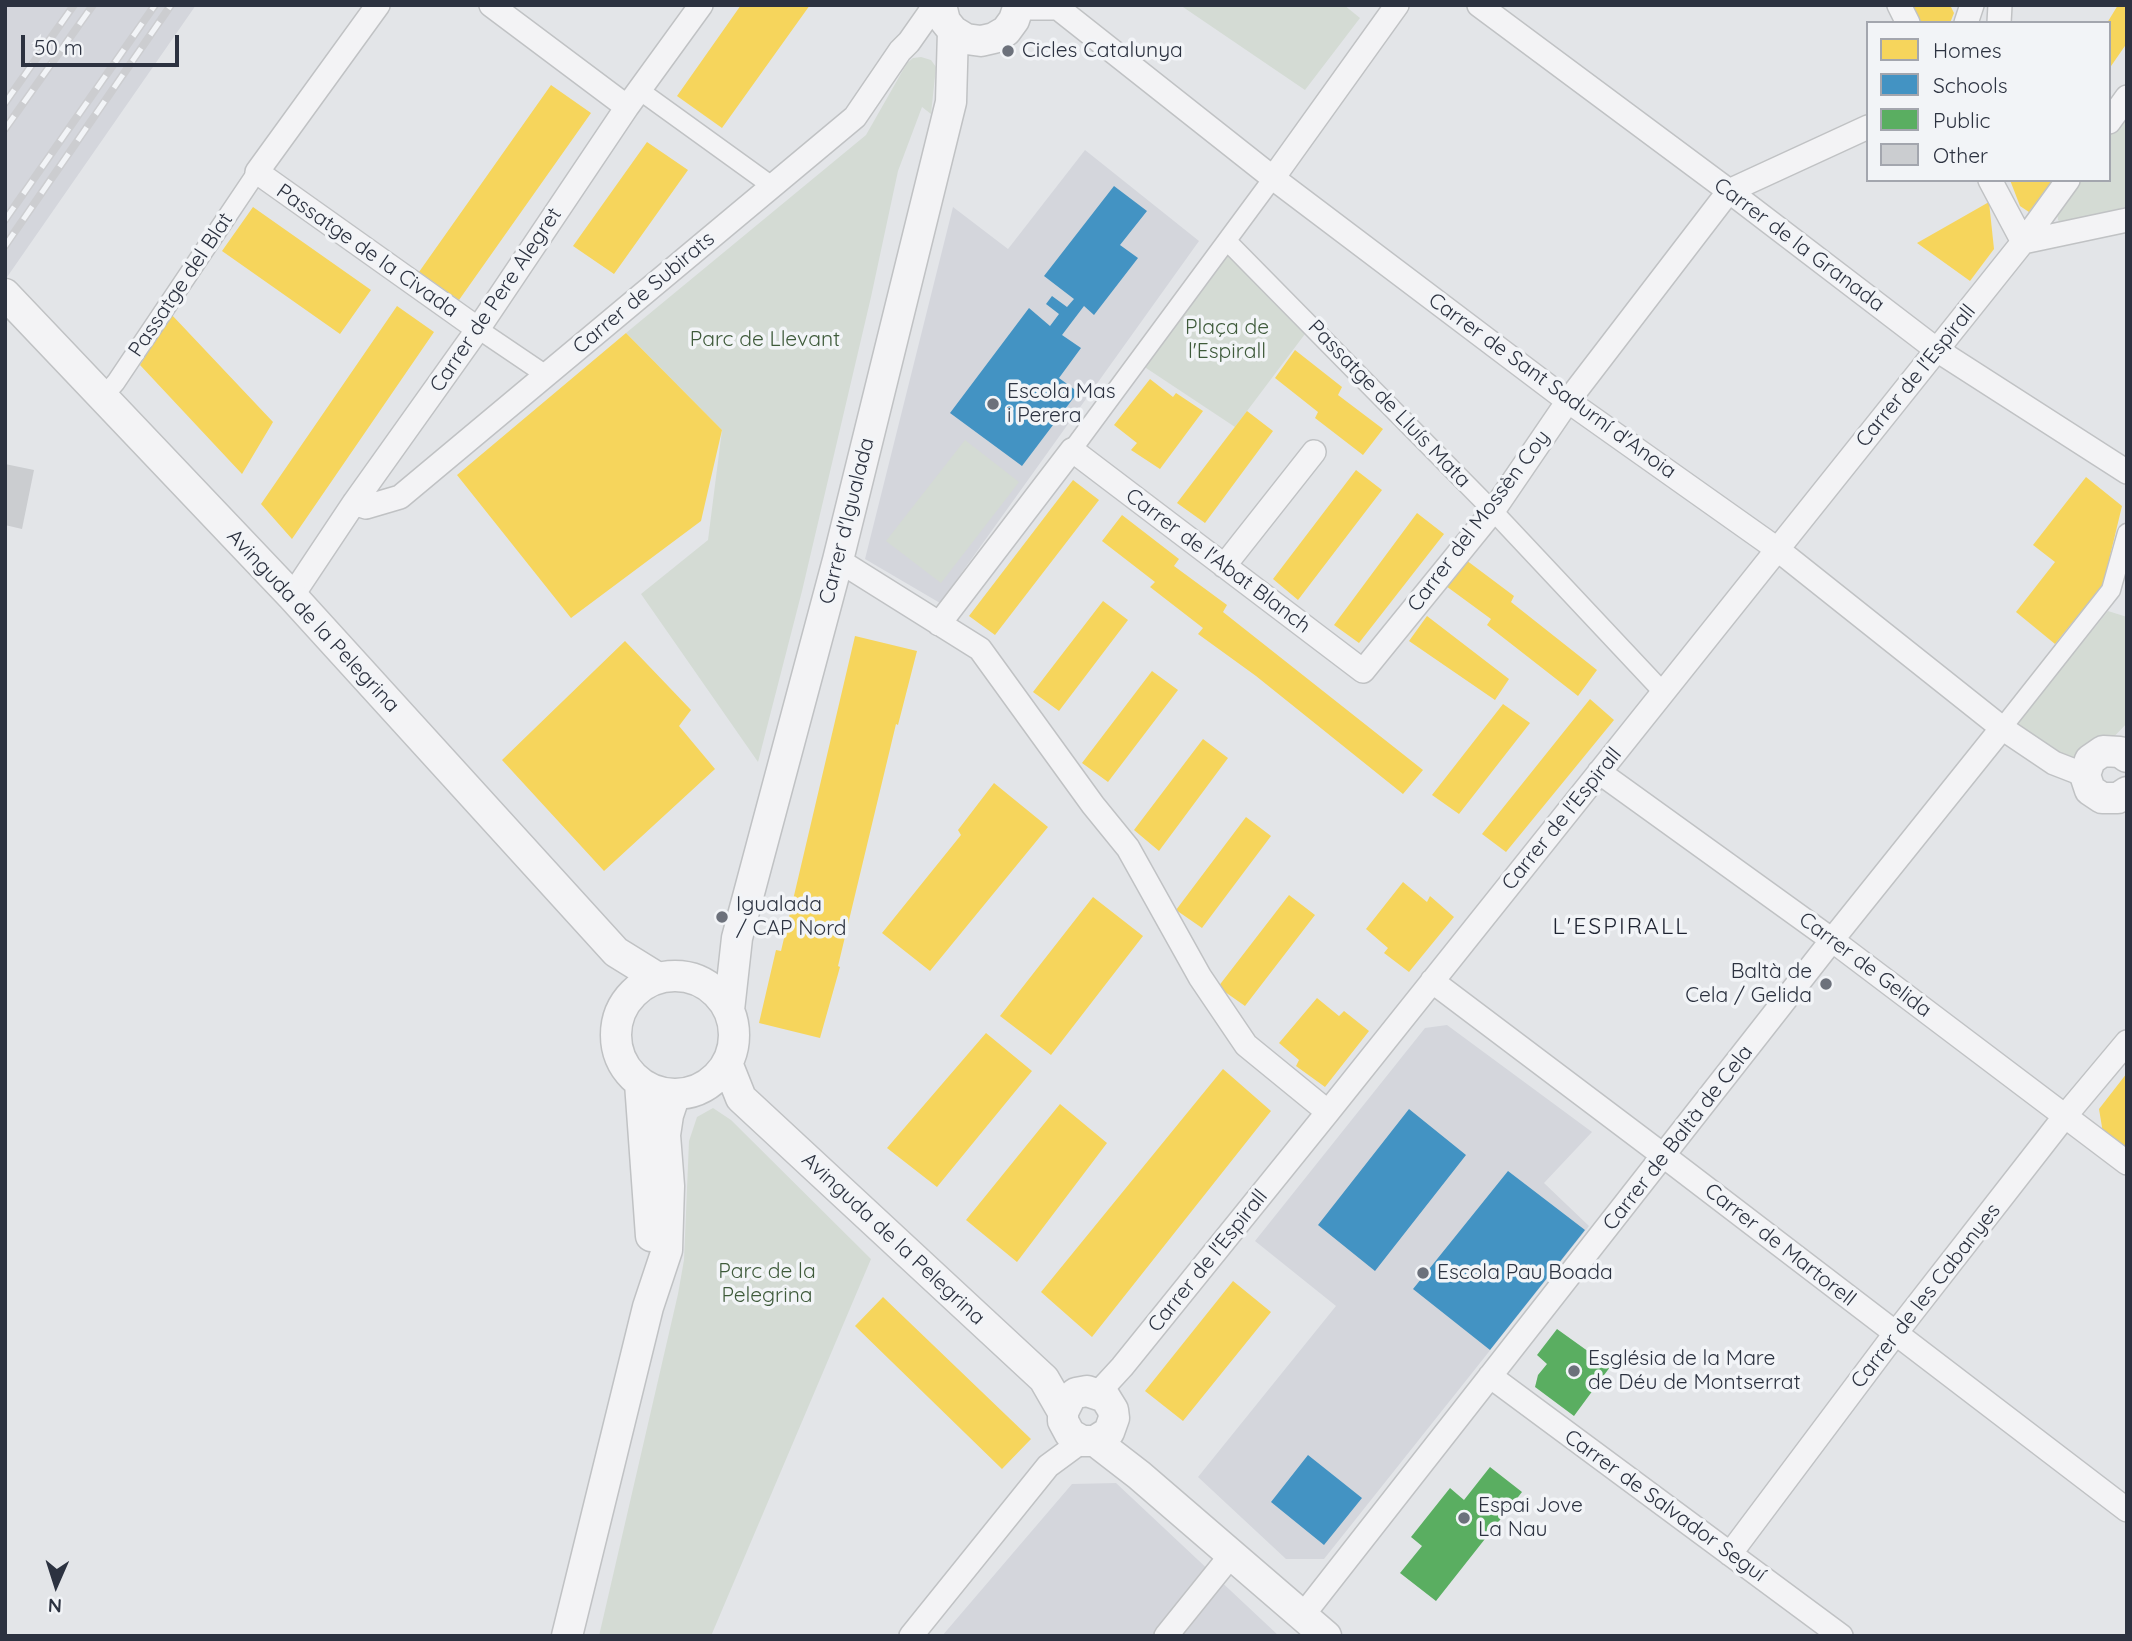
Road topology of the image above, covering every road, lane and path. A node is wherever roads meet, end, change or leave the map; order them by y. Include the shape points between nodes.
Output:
1 (378, 5) edge
2 (491, 5) edge
3 (701, 5) edge
4 (1397, 5) edge
5 (1479, 5) edge
6 (1899, 5) edge
7 (1018, 6) edge
8 (945, 17) edge
9 (1907, 21) edge
10 (981, 41) junction
11 (2127, 97) edge
12 (633, 98) junction
13 (951, 102) junction
14 (2111, 119) edge
15 (1866, 128) edge
16 (257, 172) junction
17 (1272, 178) junction
18 (1991, 182) edge
19 (2066, 182) edge
20 (772, 186) junction
21 (1728, 191) junction
22 (2127, 220) edge
23 (1227, 241) junction
24 (2023, 243) junction
25 (5, 294) edge
26 (478, 329) junction
27 (1937, 350) junction
28 (546, 375) junction
29 (103, 397) junction
30 (1568, 401) junction
31 (1072, 450) junction
32 (1314, 452) dead end
33 (2127, 472) edge
34 (354, 503) junction
35 (1493, 511) junction
36 (2127, 533) edge
37 (1777, 550) junction
38 (838, 561) junction
39 (1224, 566) junction
40 (292, 596) junction
41 (939, 624) junction
42 (1363, 671) joint
43 (1663, 692) junction
44 (2002, 728) junction
45 (2127, 757) edge
46 (1599, 772) junction
47 (2085, 775) junction
48 (2124, 804) edge
49 (737, 939) junction
50 (1832, 940) junction
51 (616, 952) junction
52 (658, 978) junction
53 (1432, 981) junction
54 (705, 984) junction
55 (629, 998) junction
56 (729, 1010) junction
57 (2127, 1042) edge
58 (727, 1063) junction
59 (640, 1083) junction
60 (689, 1091) junction
61 (741, 1098) junction
62 (1328, 1112) junction
63 (2065, 1116) junction
64 (1664, 1156) junction
65 (2127, 1163) edge
66 (648, 1307) junction
67 (1895, 1334) junction
68 (1490, 1376) junction
69 (1085, 1419) junction
70 (2127, 1510) edge
71 (1231, 1554) junction
72 (1730, 1554) junction
73 (1303, 1615) junction
74 (566, 1636) edge
75 (911, 1636) edge
76 (1166, 1636) edge
77 (1326, 1636) edge
78 (1841, 1636) edge

1 - 16 street
2 - 12 street
3 - 12 street, Carrer de Pere Alegret
4 - 17 street
5 - 21 street, Carrer de la Granada
6 - 9 street
7 - 10 street via 1006,31
7 - 17 street, Carrer de Sant Sadurní d'Anoia via 1058,8
8 - 10 street via 966,39
8 - 13 street, Carrer d'Igualada
8 - 20 street, Carrer de Subirats via 900,51 855,117
10 - 13 street, Carrer d'Igualada
11 - 14 street
12 - 20 street
12 - 26 street, Carrer de Pere Alegret
13 - 38 street, Carrer d'Igualada
15 - 21 street, Carrer del Mossèn Coy
16 - 26 street, Passatge de la Civada
16 - 29 street, Passatge del Blat
17 - 23 street
17 - 30 street, Carrer de Sant Sadurní d'Anoia
18 - 24 street
19 - 24 street, Carrer de l'Espirall
20 - 28 street, Carrer de Subirats
21 - 27 street, Carrer de la Granada
21 - 30 street, Carrer del Mossèn Coy
22 - 24 street
23 - 31 street
23 - 35 street, Passatge de Lluís Mata
24 - 27 street, Carrer de l'Espirall
25 - 29 street, Avinguda de la Pelegrina
26 - 28 street
26 - 34 street, Carrer de Pere Alegret
27 - 33 street, Carrer de la Granada
27 - 37 street, Carrer de l'Espirall
28 - 34 street, Carrer de Subirats via 400,496 366,507
29 - 40 street, Avinguda de la Pelegrina
30 - 35 street, Carrer del Mossèn Coy
30 - 37 street, Carrer de Sant Sadurní d'Anoia
31 - 39 street, Carrer de l'Abat Blanch
31 - 41 street
32 - 39 street
34 - 40 street, Carrer de Pere Alegret
35 - 42 street, Carrer del Mossèn Coy
35 - 43 street, Passatge de Lluís Mata
36 - 44 street via 2112,590
37 - 43 street, Carrer de l'Espirall
37 - 44 street, Carrer de Sant Sadurní d'Anoia
38 - 41 street
38 - 49 street, Carrer d'Igualada
39 - 42 street, Carrer de l'Abat Blanch
40 - 51 street, Avinguda de la Pelegrina
41 - 62 street via 980,649 1128,848 1200,977 1246,1045
43 - 46 street, Carrer de l'Espirall
44 - 47 street, Carrer de Sant Sadurní d'Anoia via 2054,763
44 - 50 street, Carrer de Baltà de Cela
45 - 47 street via 2103,751 2090,760
46 - 50 street, Carrer de Gelida
46 - 53 street, Carrer de l'Espirall
47 - 48 street via 2095,795
49 - 54 street, Carrer d'Igualada
49 - 56 street, Carrer d'Igualada
50 - 63 street, Carrer de Gelida
50 - 64 street, Carrer de Baltà de Cela
51 - 52 street, Avinguda de la Pelegrina
51 - 55 street, Avinguda de la Pelegrina
52 - 54 street, Avinguda de la Pelegrina via 682,977
52 - 55 street
53 - 62 street, Carrer de l'Espirall
53 - 64 street, Carrer de Martorell
54 - 56 street
55 - 59 street via 619,1015 618,1052
56 - 58 street via 734,1027
57 - 63 street, Carrer de les Cabanyes
58 - 60 street via 716,1077
58 - 61 street, Avinguda de la Pelegrina
59 - 60 street, Avinguda de la Pelegrina via 657,1091
59 - 66 street via 651,1246
60 - 61 street, Avinguda de la Pelegrina
60 - 66 street via 668,1115 667,1250
61 - 69 street, Avinguda de la Pelegrina
62 - 69 street, Carrer de l'Espirall
63 - 65 street, Carrer de Gelida
63 - 67 street, Carrer de les Cabanyes
64 - 67 street, Carrer de Martorell
64 - 68 street, Carrer de Baltà de Cela
66 - 74 street
67 - 70 street, Carrer de Martorell
67 - 72 street, Carrer de les Cabanyes
68 - 72 street, Carrer de Salvador Seguí
68 - 73 street, Carrer de Baltà de Cela
69 - 71 street via 1139,1475
69 - 75 street, Carrer de l'Espirall
71 - 73 street
71 - 76 street
72 - 78 street, Carrer de Salvador Seguí
73 - 77 street

